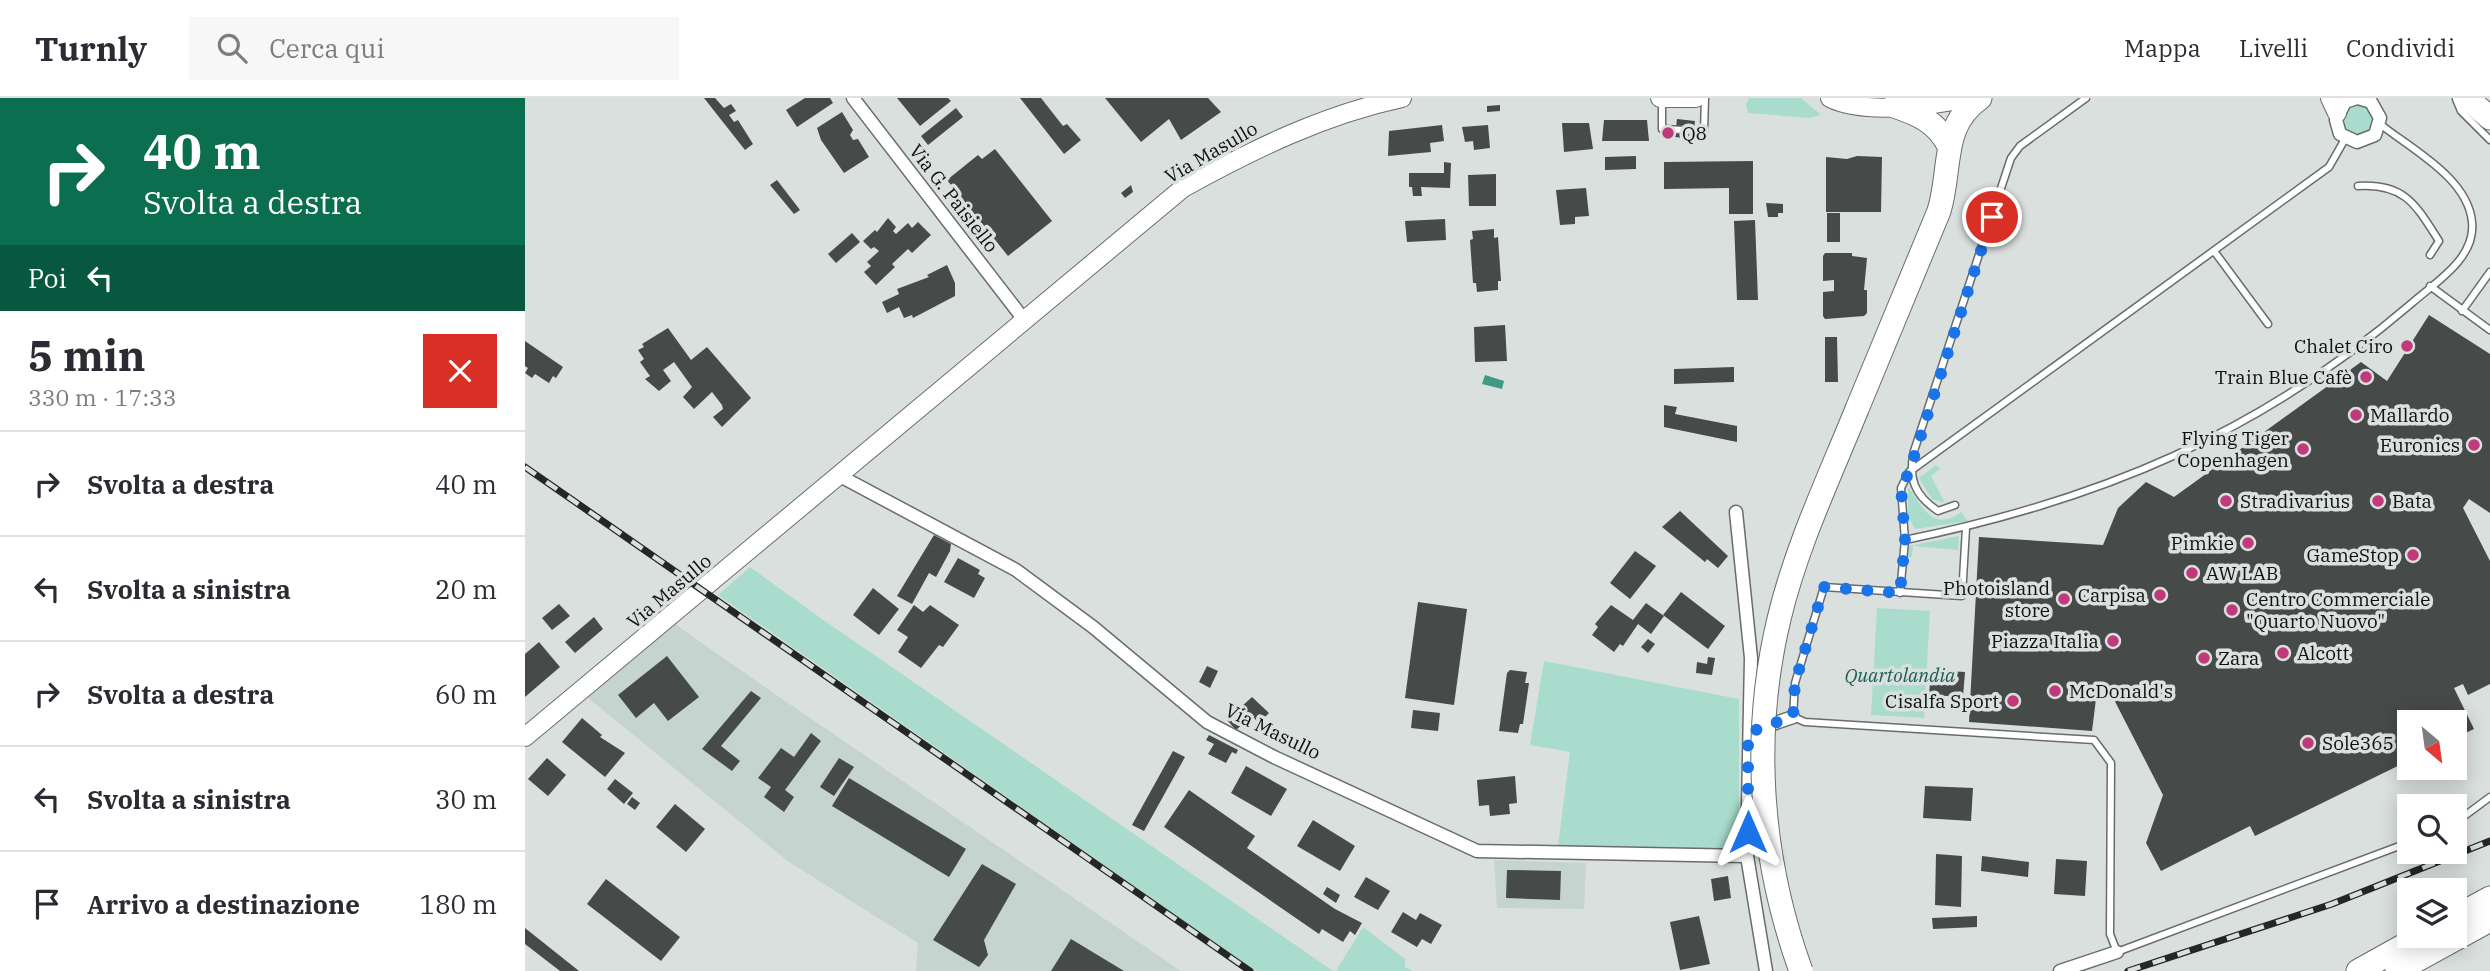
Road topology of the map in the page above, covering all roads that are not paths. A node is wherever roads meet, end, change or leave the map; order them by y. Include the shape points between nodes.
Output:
1 (853, 98) edge
2 (1402, 98) edge
3 (1661, 98) edge
4 (1696, 98) edge
5 (1705, 98) edge
6 (1830, 98) edge
7 (1968, 98) edge
8 (1980, 98) edge
9 (2086, 98) edge
10 (2456, 98) edge
11 (2467, 98) edge
12 (2365, 99) edge
13 (1893, 106) junction
14 (2333, 106) edge
15 (2490, 118) edge
16 (2380, 124) junction
17 (2345, 138) junction
18 (2490, 140) edge
19 (1949, 146) junction
20 (2358, 186) dead end
21 (2214, 251) junction
22 (2430, 255) dead end
23 (2490, 272) edge
24 (2430, 286) junction
25 (2462, 311) junction
26 (1025, 321) junction
27 (2268, 324) dead end
28 (2490, 330) edge
29 (1909, 472) junction
30 (840, 476) junction
31 (1955, 505) dead end
32 (1736, 512) dead end
33 (1966, 528) junction
34 (1905, 540) junction
35 (1900, 593) junction
36 (1793, 716) junction
37 (1748, 733) junction
38 (525, 737) edge
39 (2490, 797) edge
40 (2467, 814) edge
41 (2397, 847) edge
42 (1747, 856) junction
43 (2490, 898) edge
44 (2467, 910) edge
45 (2490, 920) edge
46 (2117, 952) junction
47 (2418, 955) edge
48 (1766, 971) edge
49 (1801, 971) edge
50 (2060, 971) edge
51 (2358, 971) edge
52 (2397, 971) edge

1 - 26 street, Via G. Paisiello
2 - 26 main road, Via Masullo via 1351,109 1257,147 1183,188
3 - 4 main road
3 - 5 lane via 1662,129 1704,131
6 - 13 main road via 1856,105
7 - 13 main road
8 - 19 highway via 1958,117
9 - 29 lane via 2020,146 2011,158
10 - 18 lane via 2461,111
11 - 15 highway
12 - 14 street
12 - 16 street via 2379,111
13 - 19 highway via 1925,118
14 - 17 street via 2337,127
16 - 17 street via 2370,139 2357,142
16 - 24 lane via 2451,181 2471,213 2472,233 2466,252
17 - 21 lane via 2329,167
19 - 49 highway, bridge via 1947,183 1939,211 1798,558 1779,619 1767,687 1762,760 1765,813 1775,888
20 - 22 lane via 2394,189 2410,200 2439,241
21 - 27 lane
21 - 29 lane
23 - 25 lane
24 - 25 lane
24 - 33 lane via 2356,349 2215,438 2090,492
25 - 28 lane
26 - 30 main road, Via Masullo
29 - 31 lane via 1925,502 1938,511
29 - 34 lane via 1901,488
30 - 38 main road, Via Masullo
30 - 42 street, Via Masullo via 1016,570 1207,722 1478,851
32 - 37 street via 1751,658
33 - 34 lane
33 - 35 lane via 1962,596
34 - 35 lane
35 - 36 lane via 1824,587 1795,683
36 - 37 street
36 - 46 lane via 1805,722 2094,740 2111,763 2110,934
37 - 42 street
39 - 40 lane
41 - 46 lane
42 - 48 street
43 - 44 highway
45 - 47 highway
46 - 50 street
47 - 51 highway
47 - 52 highway

